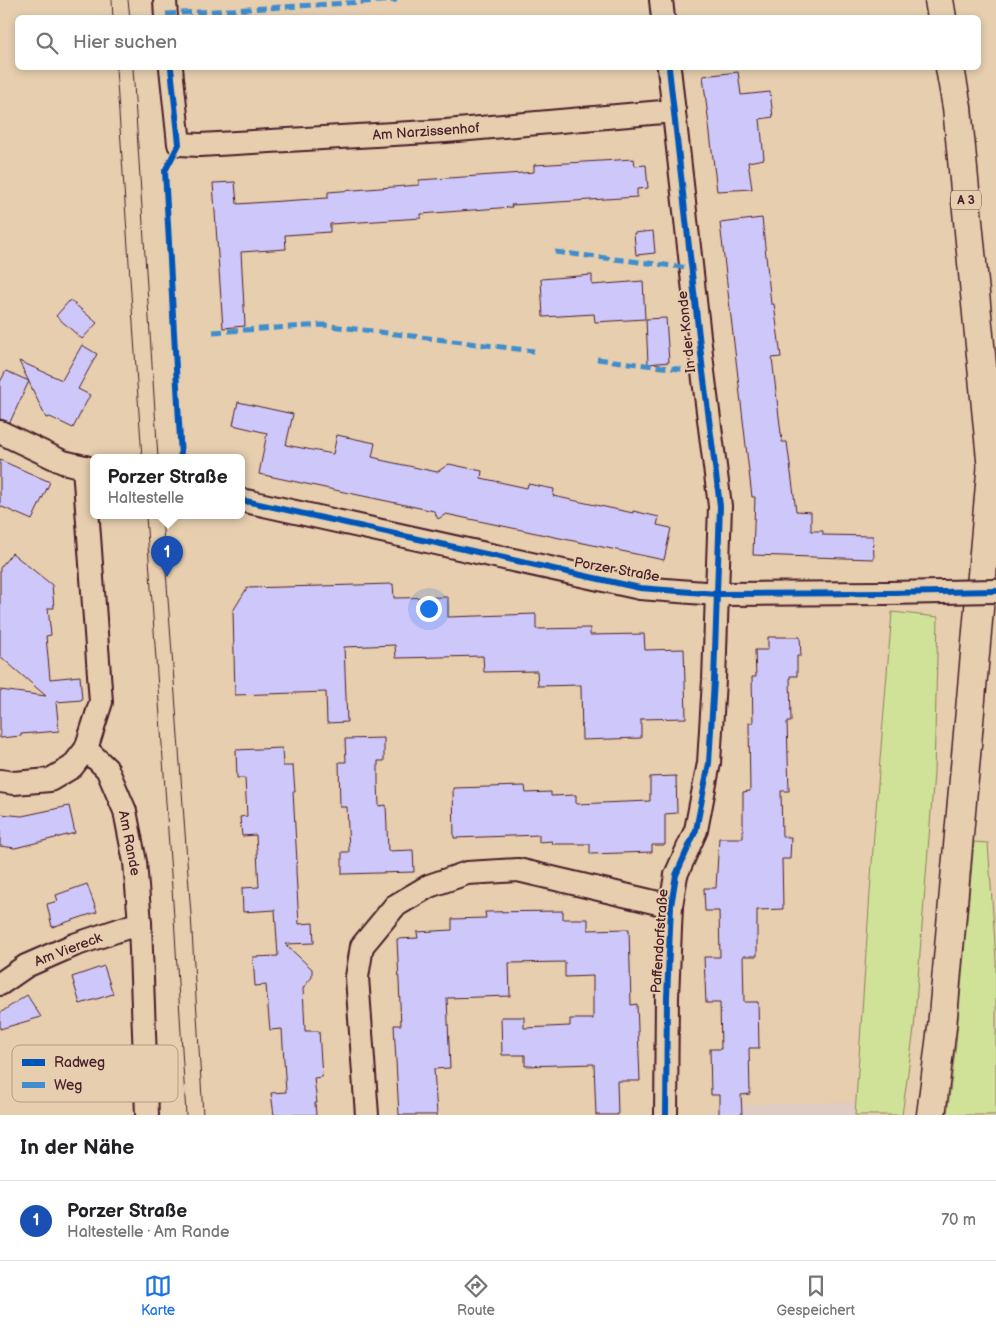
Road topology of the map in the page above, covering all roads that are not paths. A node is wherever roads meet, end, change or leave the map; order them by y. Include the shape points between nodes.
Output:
1 (165, 0) edge
2 (661, 0) edge
3 (939, 0) edge
4 (166, 15) edge
5 (663, 15) edge
6 (942, 15) edge
7 (171, 70) edge
8 (669, 70) edge
9 (950, 70) edge
10 (674, 111) junction
11 (0, 432) edge
12 (992, 462) junction
13 (88, 468) edge
14 (245, 501) edge
15 (90, 504) edge
16 (91, 519) edge
17 (996, 522) edge
18 (996, 591) edge
19 (717, 594) junction
20 (86, 749) junction
21 (0, 781) edge
22 (671, 906) junction
23 (140, 923) junction
24 (0, 984) edge
25 (144, 1045) edge
26 (147, 1102) edge
27 (147, 1115) edge
28 (367, 1115) edge
29 (666, 1115) edge
30 (931, 1115) edge

1 - 4 street
2 - 5 street
3 - 6 highway
7 - 10 street, Am Narzissenhof via 179,144 446,131
8 - 10 street, In der Konde
9 - 12 highway, A 3 via 957,107
10 - 19 street, In der Konde via 720,506
11 - 13 street via 63,462
12 - 17 highway, A 3
12 - 30 highway via 942,1027
13 - 15 street
14 - 19 street, Porzer Straße via 640,588
16 - 20 street via 101,702
18 - 19 street, Porzer Straße, bridge
19 - 22 street, Paffendorfstraße via 709,763 696,830 676,875
20 - 21 street via 72,766 50,780
20 - 23 street, Am Rande via 107,770 125,811 135,862
22 - 28 street, Paffendorfstraße via 518,870 467,873 429,886 395,906 362,946 357,977
22 - 29 street, Paffendorfstraße
23 - 24 street, Am Viereck via 74,945 26,966
23 - 25 street, Am Rande
26 - 27 street, Am Rande

